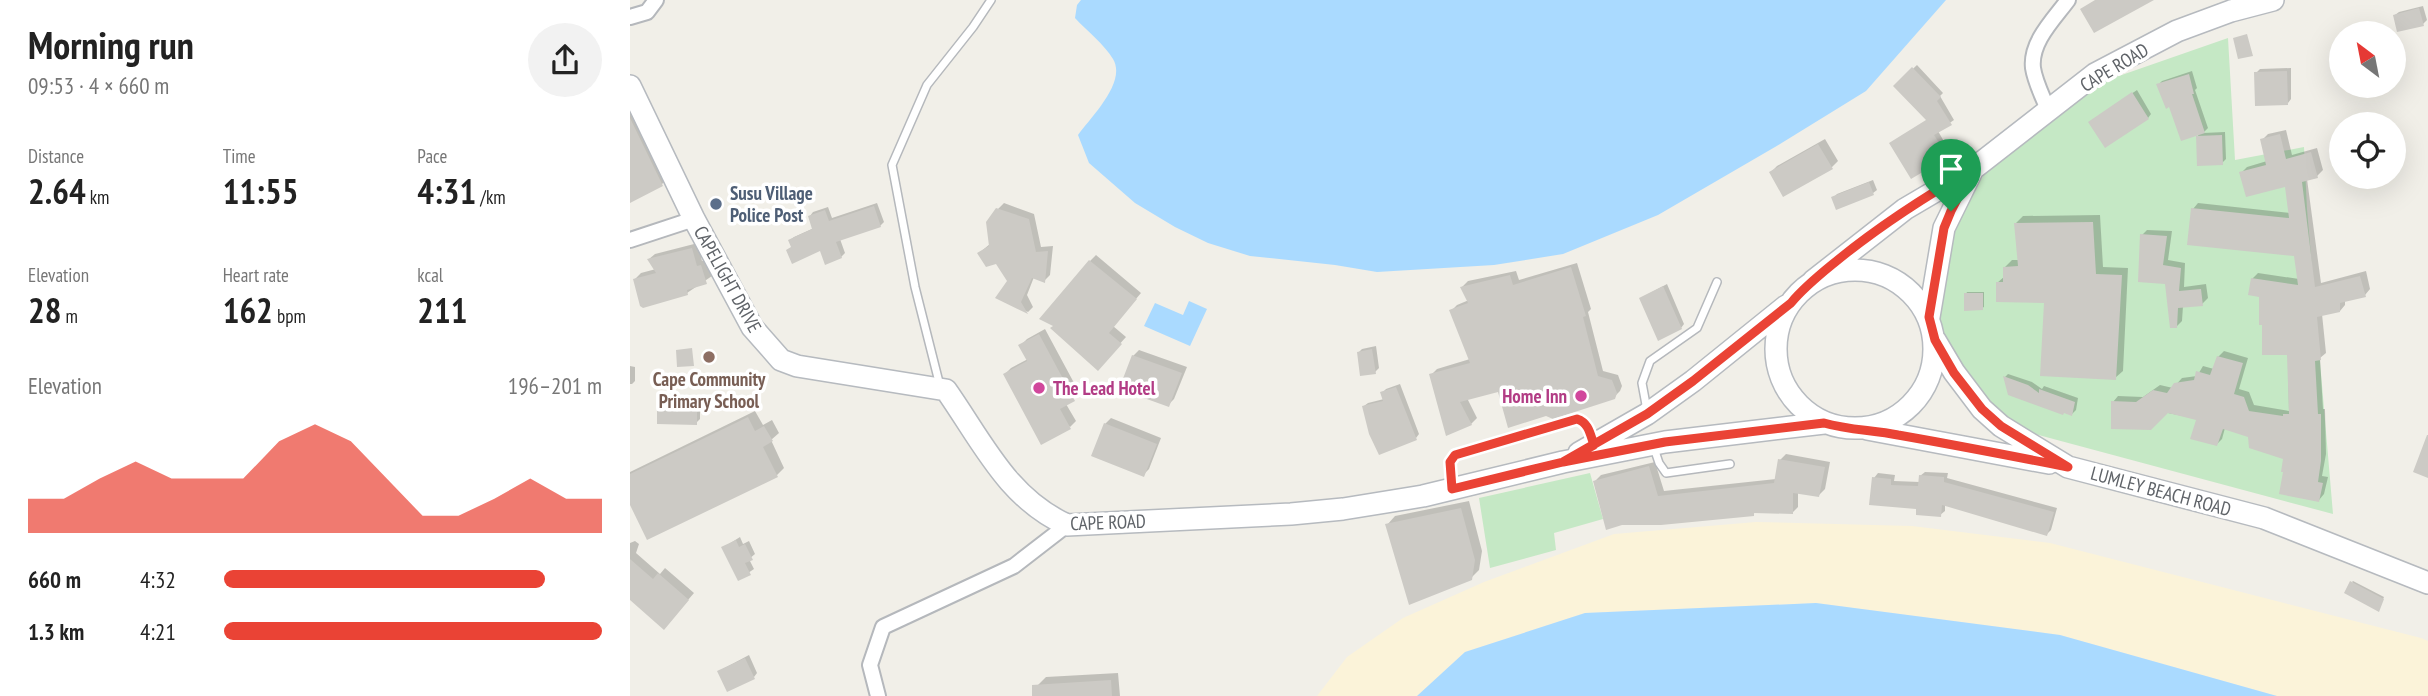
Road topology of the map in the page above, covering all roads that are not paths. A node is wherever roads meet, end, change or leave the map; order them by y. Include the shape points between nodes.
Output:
1 (656, 0) edge
2 (991, 0) edge
3 (2068, 0) edge
4 (2273, 0) edge
5 (630, 17) edge
6 (630, 86) edge
7 (2048, 110) junction
8 (1973, 169) junction
9 (694, 219) junction
10 (630, 240) edge
11 (1812, 281) junction
12 (1717, 282) dead end
13 (1791, 303) junction
14 (1929, 317) junction
15 (1935, 340) junction
16 (940, 387) junction
17 (1647, 414) junction
18 (1824, 423) junction
19 (1865, 429) junction
20 (1659, 443) junction
21 (1594, 445) junction
22 (1563, 462) junction
23 (1730, 464) dead end
24 (2068, 467) junction
25 (1452, 489) junction
26 (1067, 526) junction
27 (2428, 583) edge
28 (878, 696) edge

1 - 5 street via 647,12
2 - 16 lane, CAPE ROAD via 927,85 892,165
3 - 7 street via 2038,40 2032,63
4 - 7 main road, CAPE ROAD via 2177,31 2095,74
6 - 9 main road, CAPELIGHT DRIVE
7 - 8 main road, CAPE ROAD
8 - 11 main road, CAPE ROAD via 1905,209
8 - 14 main road via 1944,228
9 - 10 street
9 - 16 main road, CAPELIGHT DRIVE via 752,327 781,360
11 - 13 main road
11 - 14 main road via 1835,272 1879,273 1909,290
12 - 17 lane via 1697,328 1650,361 1642,383
13 - 17 main road, CAPE ROAD
13 - 18 main road via 1778,328 1776,357 1783,385 1800,408
14 - 15 main road
15 - 19 main road via 1933,371 1918,399 1894,419
15 - 24 main road, LUMLEY BEACH ROAD via 1982,409
16 - 26 main road, CAPE ROAD via 1012,485 1046,516
17 - 20 main road
17 - 21 main road, CAPE ROAD
18 - 19 main road
18 - 20 main road, CAPE ROAD
19 - 24 main road
20 - 22 main road, CAPE ROAD
20 - 23 lane via 1659,463 1666,473
21 - 22 main road, CAPE ROAD
21 - 25 lane via 1588,427 1577,419 1455,455 1450,462
22 - 25 main road, CAPE ROAD
24 - 27 main road, LUMLEY BEACH ROAD via 2264,518
25 - 26 main road, CAPE ROAD via 1343,509
26 - 28 street via 1014,566 883,627 870,665

